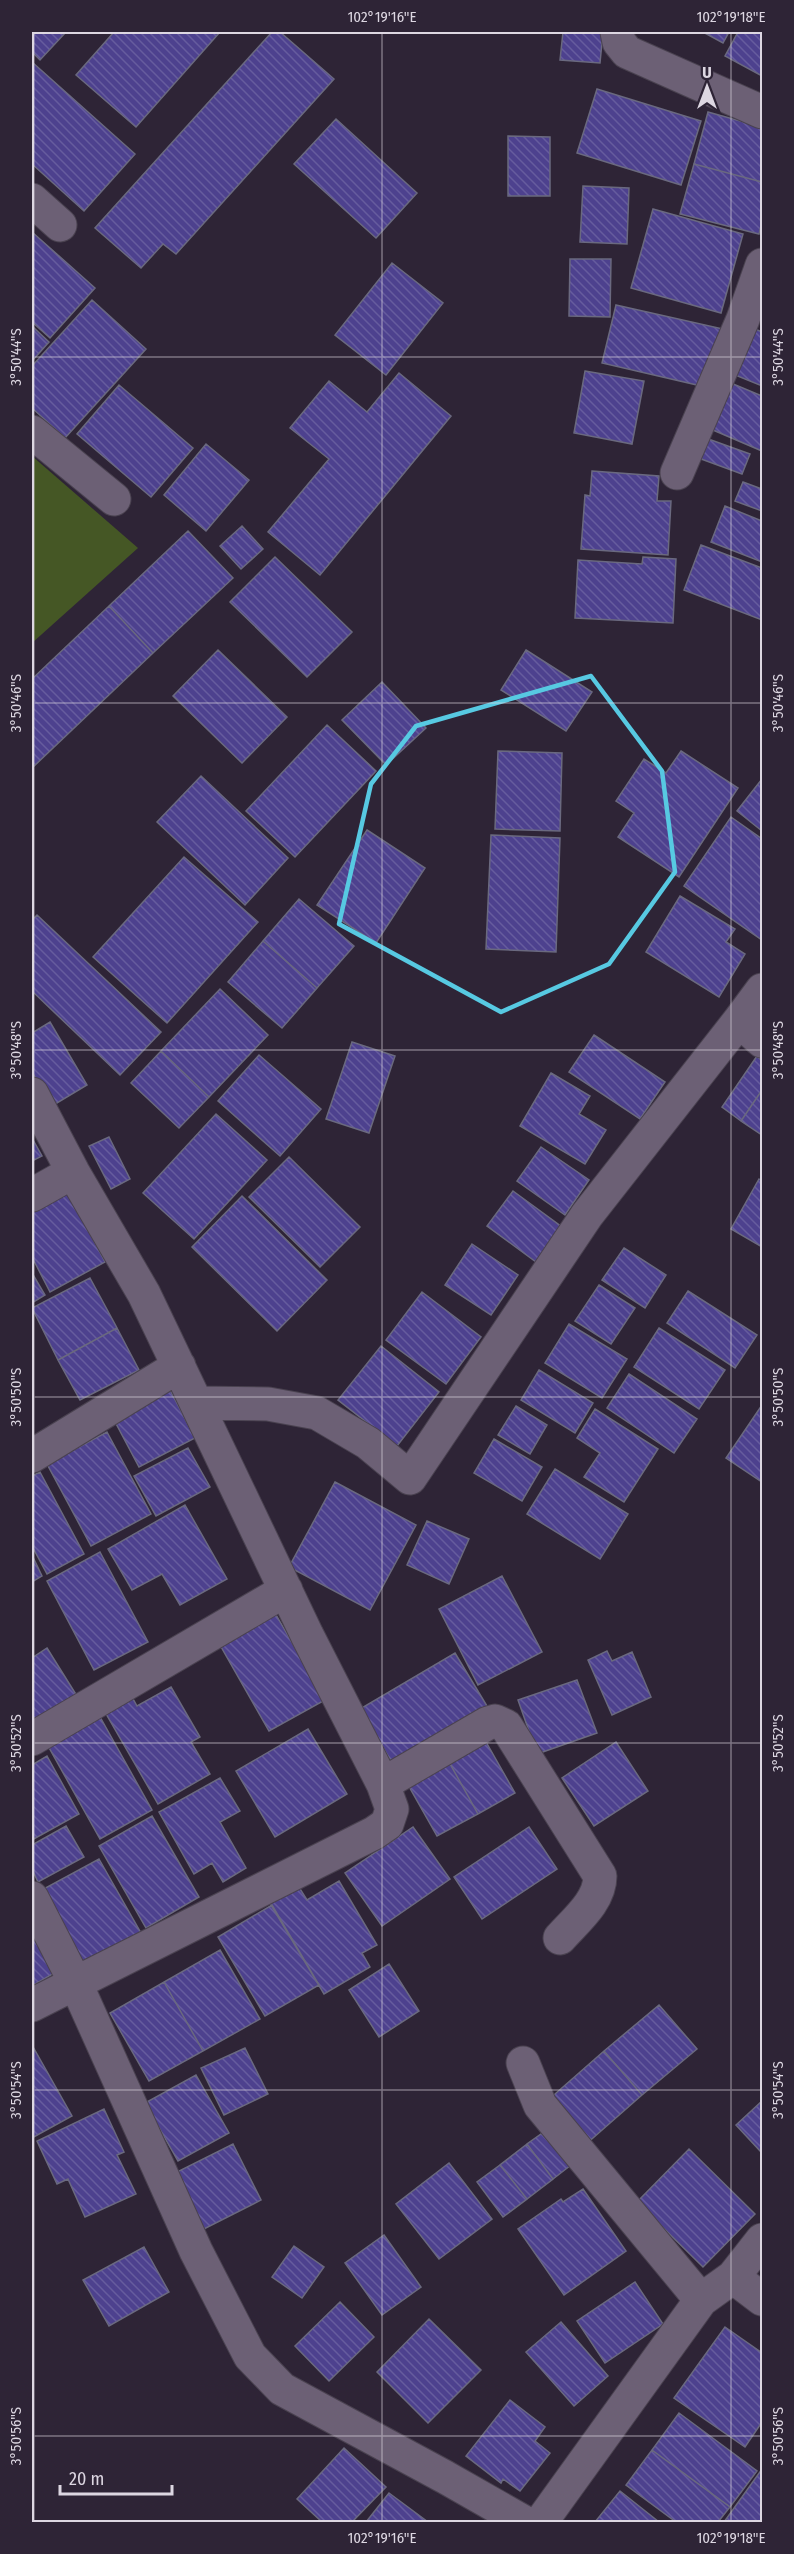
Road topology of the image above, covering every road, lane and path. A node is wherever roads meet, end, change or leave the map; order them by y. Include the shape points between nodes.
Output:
1 (617, 32) edge
2 (762, 112) edge
3 (32, 200) edge
4 (60, 225) dead end
5 (762, 264) edge
6 (32, 432) edge
7 (677, 473) dead end
8 (114, 499) dead end
9 (762, 990) edge
10 (751, 1031) edge
11 (32, 1094) edge
12 (73, 1172) junction
13 (32, 1195) edge
14 (179, 1366) junction
15 (196, 1403) junction
16 (32, 1455) edge
17 (286, 1590) junction
18 (32, 1739) edge
19 (383, 1784) junction
20 (32, 1898) edge
21 (560, 1938) dead end
22 (76, 1984) junction
23 (32, 2006) edge
24 (523, 2063) dead end
25 (762, 2240) edge
26 (733, 2277) junction
27 (762, 2299) edge
28 (701, 2300) junction
29 (524, 2523) edge
30 (541, 2523) edge

1 - 2 street via 627,52
3 - 4 street
5 - 7 street via 743,319
6 - 8 street
9 - 10 street
10 - 15 street via 587,1215 410,1478 368,1443 317,1413 268,1404
11 - 12 street
12 - 13 street
12 - 14 street via 144,1294
14 - 15 street
14 - 16 street
15 - 17 street
17 - 18 street
17 - 19 street
19 - 21 street via 488,1723 495,1721 506,1726 600,1875 593,1900
19 - 22 street via 392,1809 387,1824 374,1833
20 - 22 street
22 - 23 street
22 - 29 street via 196,2251 250,2356 282,2389
24 - 28 street via 540,2105
25 - 26 street
26 - 27 street
26 - 28 street
28 - 30 street

